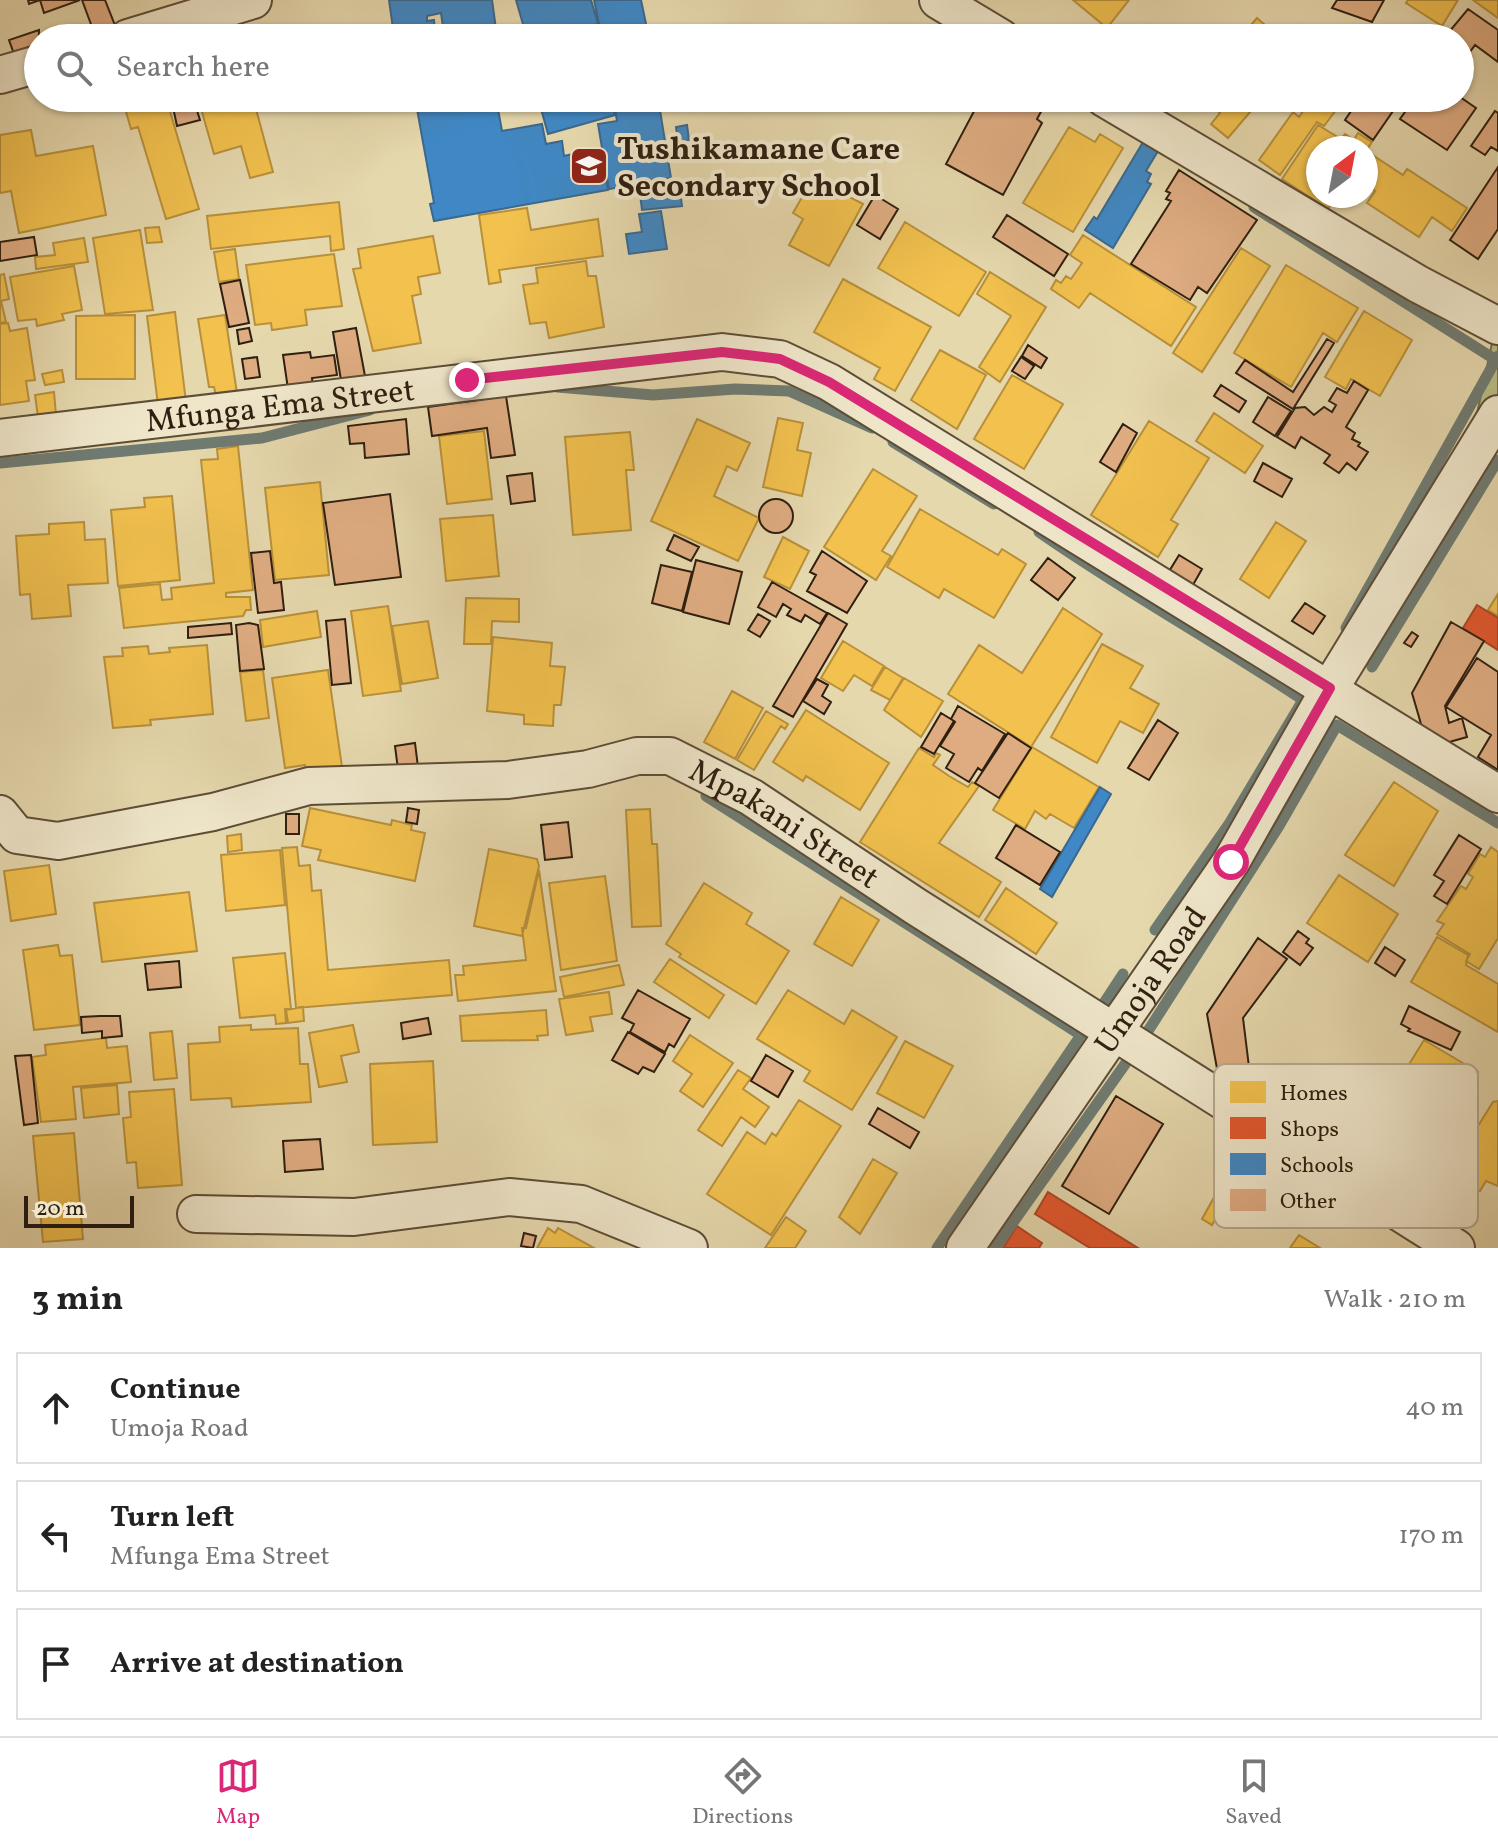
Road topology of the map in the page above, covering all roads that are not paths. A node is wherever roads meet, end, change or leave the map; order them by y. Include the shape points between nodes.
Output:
1 (253, 0) edge
2 (938, 0) edge
3 (174, 24) edge
4 (978, 24) edge
5 (24, 68) edge
6 (0, 75) edge
7 (1128, 112) edge
8 (1498, 326) edge
9 (1498, 414) edge
10 (0, 438) edge
11 (1330, 688) junction
12 (1498, 794) edge
13 (9, 824) edge
14 (1114, 1031) junction
15 (1214, 1094) edge
16 (196, 1214) dead end
17 (1424, 1228) edge
18 (689, 1248) edge
19 (965, 1248) edge
20 (1456, 1248) edge

1 - 3 street
2 - 4 street
5 - 6 street
7 - 8 street
9 - 11 street, Umoja Road
10 - 11 street, Mfunga Ema Street via 722,352 780,359 829,382
11 - 12 street, Mfunga Ema Street
11 - 14 street, Umoja Road via 1231,862
13 - 14 street, Mpakani Street via 58,841 213,812 309,786 508,780 637,756 670,756 751,797
14 - 15 street, Mpakani Street
14 - 19 street, Umoja Road
16 - 18 street via 354,1217 509,1197 581,1204
17 - 20 street, Mpakani Street

